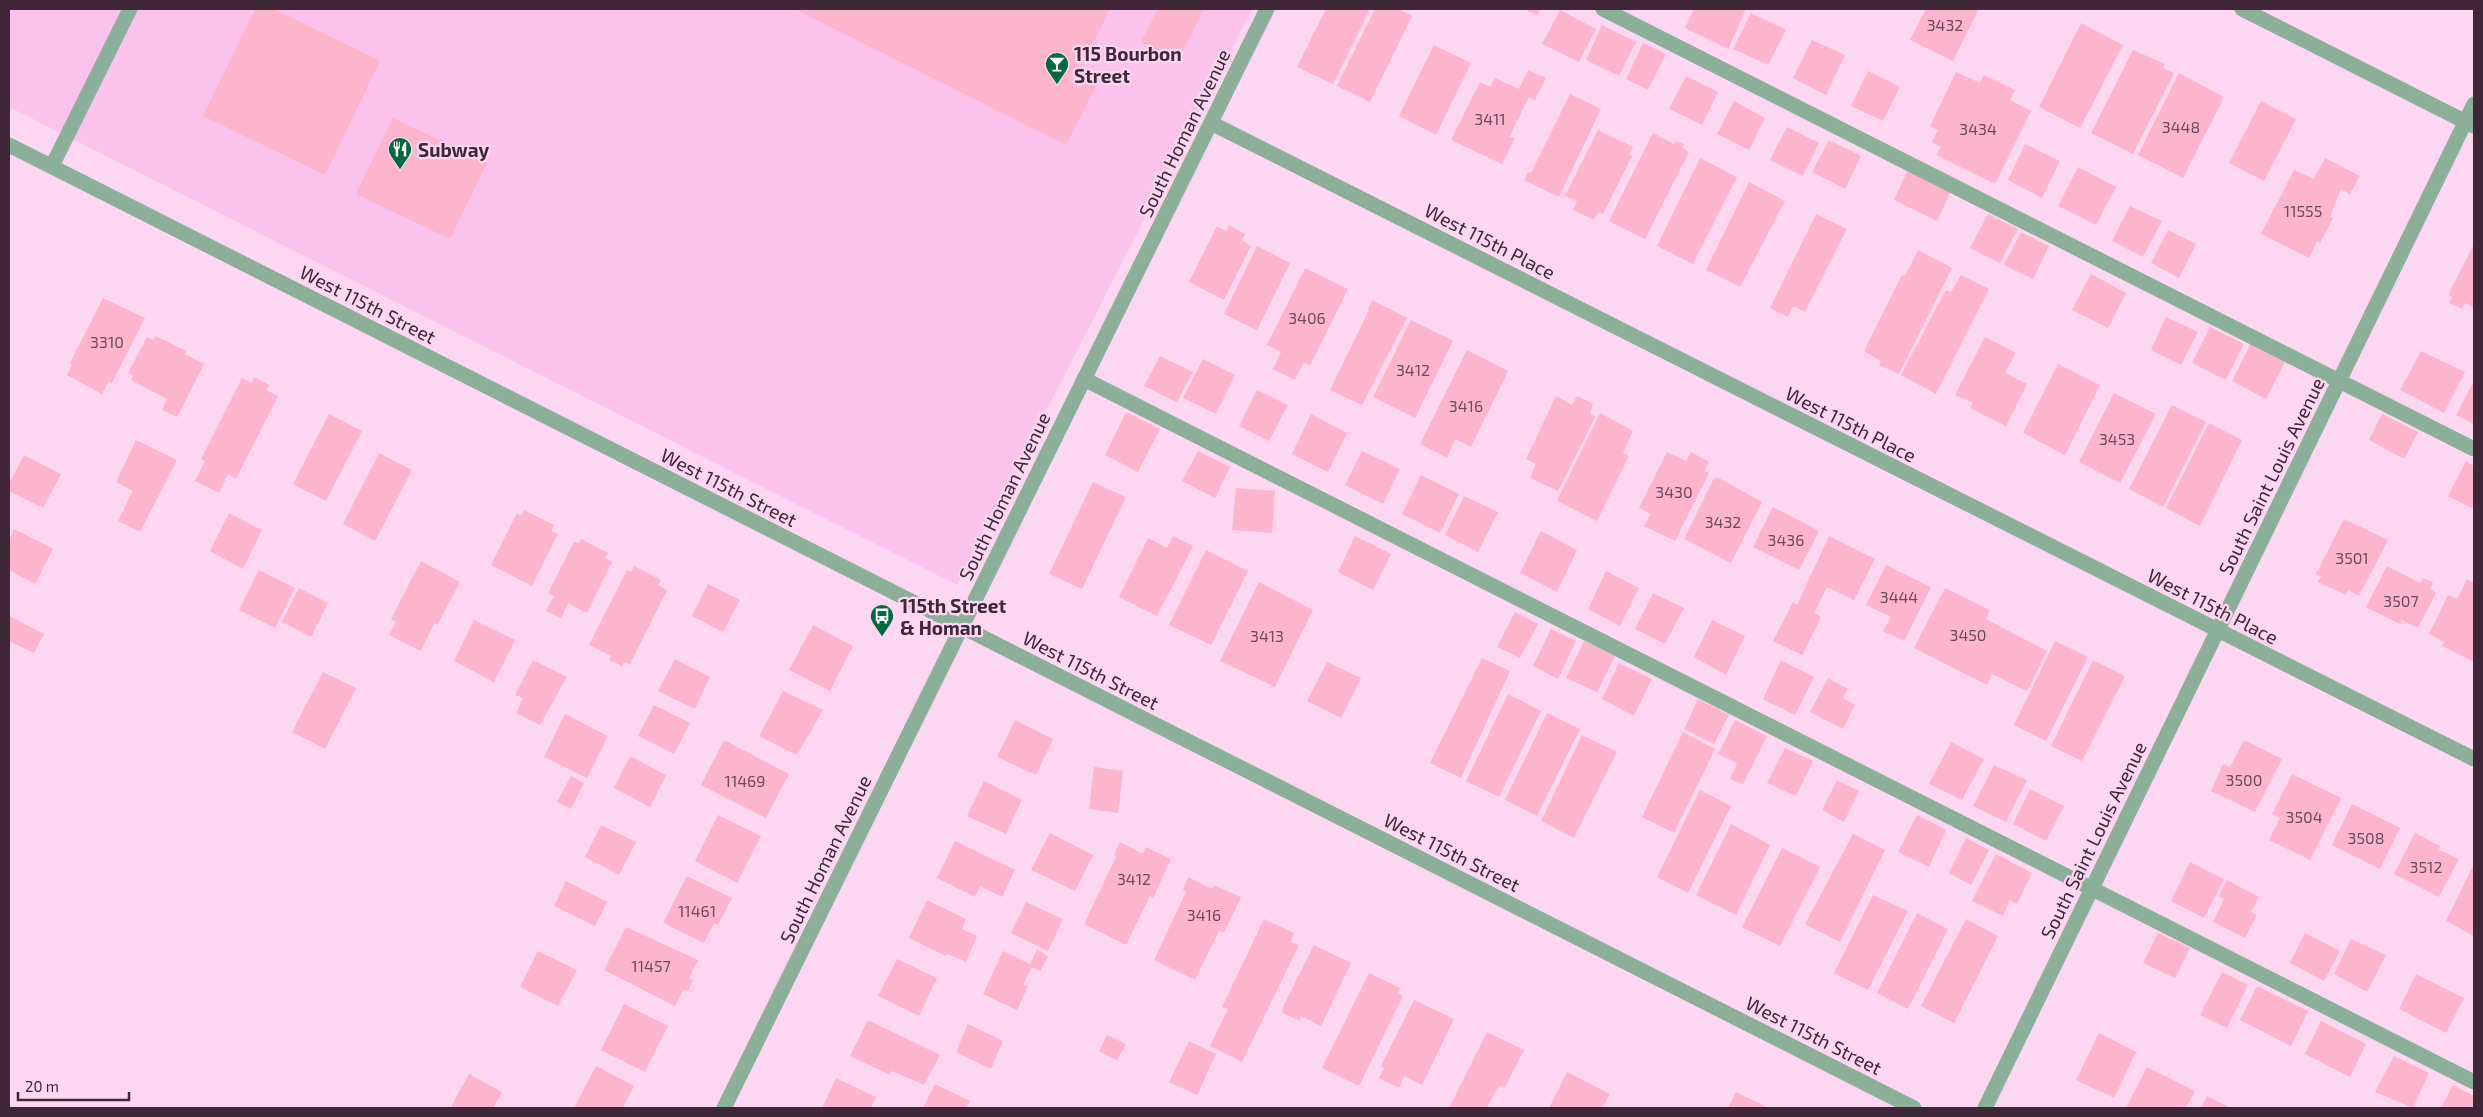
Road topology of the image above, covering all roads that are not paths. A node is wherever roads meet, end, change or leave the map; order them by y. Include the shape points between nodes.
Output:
1 (130, 9) edge
2 (1267, 9) edge
3 (1603, 9) edge
4 (2242, 9) edge
5 (2474, 104) edge
6 (1211, 123) junction
7 (2470, 124) edge
8 (9, 144) edge
9 (52, 166) junction
10 (1084, 379) junction
11 (2339, 381) junction
12 (2474, 449) edge
13 (962, 626) junction
14 (2217, 631) junction
15 (2474, 759) edge
16 (2092, 889) junction
17 (2474, 1082) edge
18 (724, 1108) edge
19 (1914, 1108) edge
20 (1985, 1108) edge

1 - 9 street
2 - 6 street, South Homan Avenue
3 - 11 street
4 - 7 street
5 - 7 street, South Saint Louis Avenue
6 - 10 street, South Homan Avenue
6 - 14 street, West 115th Place
7 - 11 street, South Saint Louis Avenue
8 - 9 street, West 115th Street
9 - 13 street, West 115th Street
10 - 13 street, South Homan Avenue
10 - 16 street
11 - 12 street
11 - 14 street, South Saint Louis Avenue
13 - 18 street, South Homan Avenue
13 - 19 street, West 115th Street
14 - 15 street, West 115th Place
14 - 16 street, South Saint Louis Avenue
16 - 17 street
16 - 20 street, South Saint Louis Avenue

